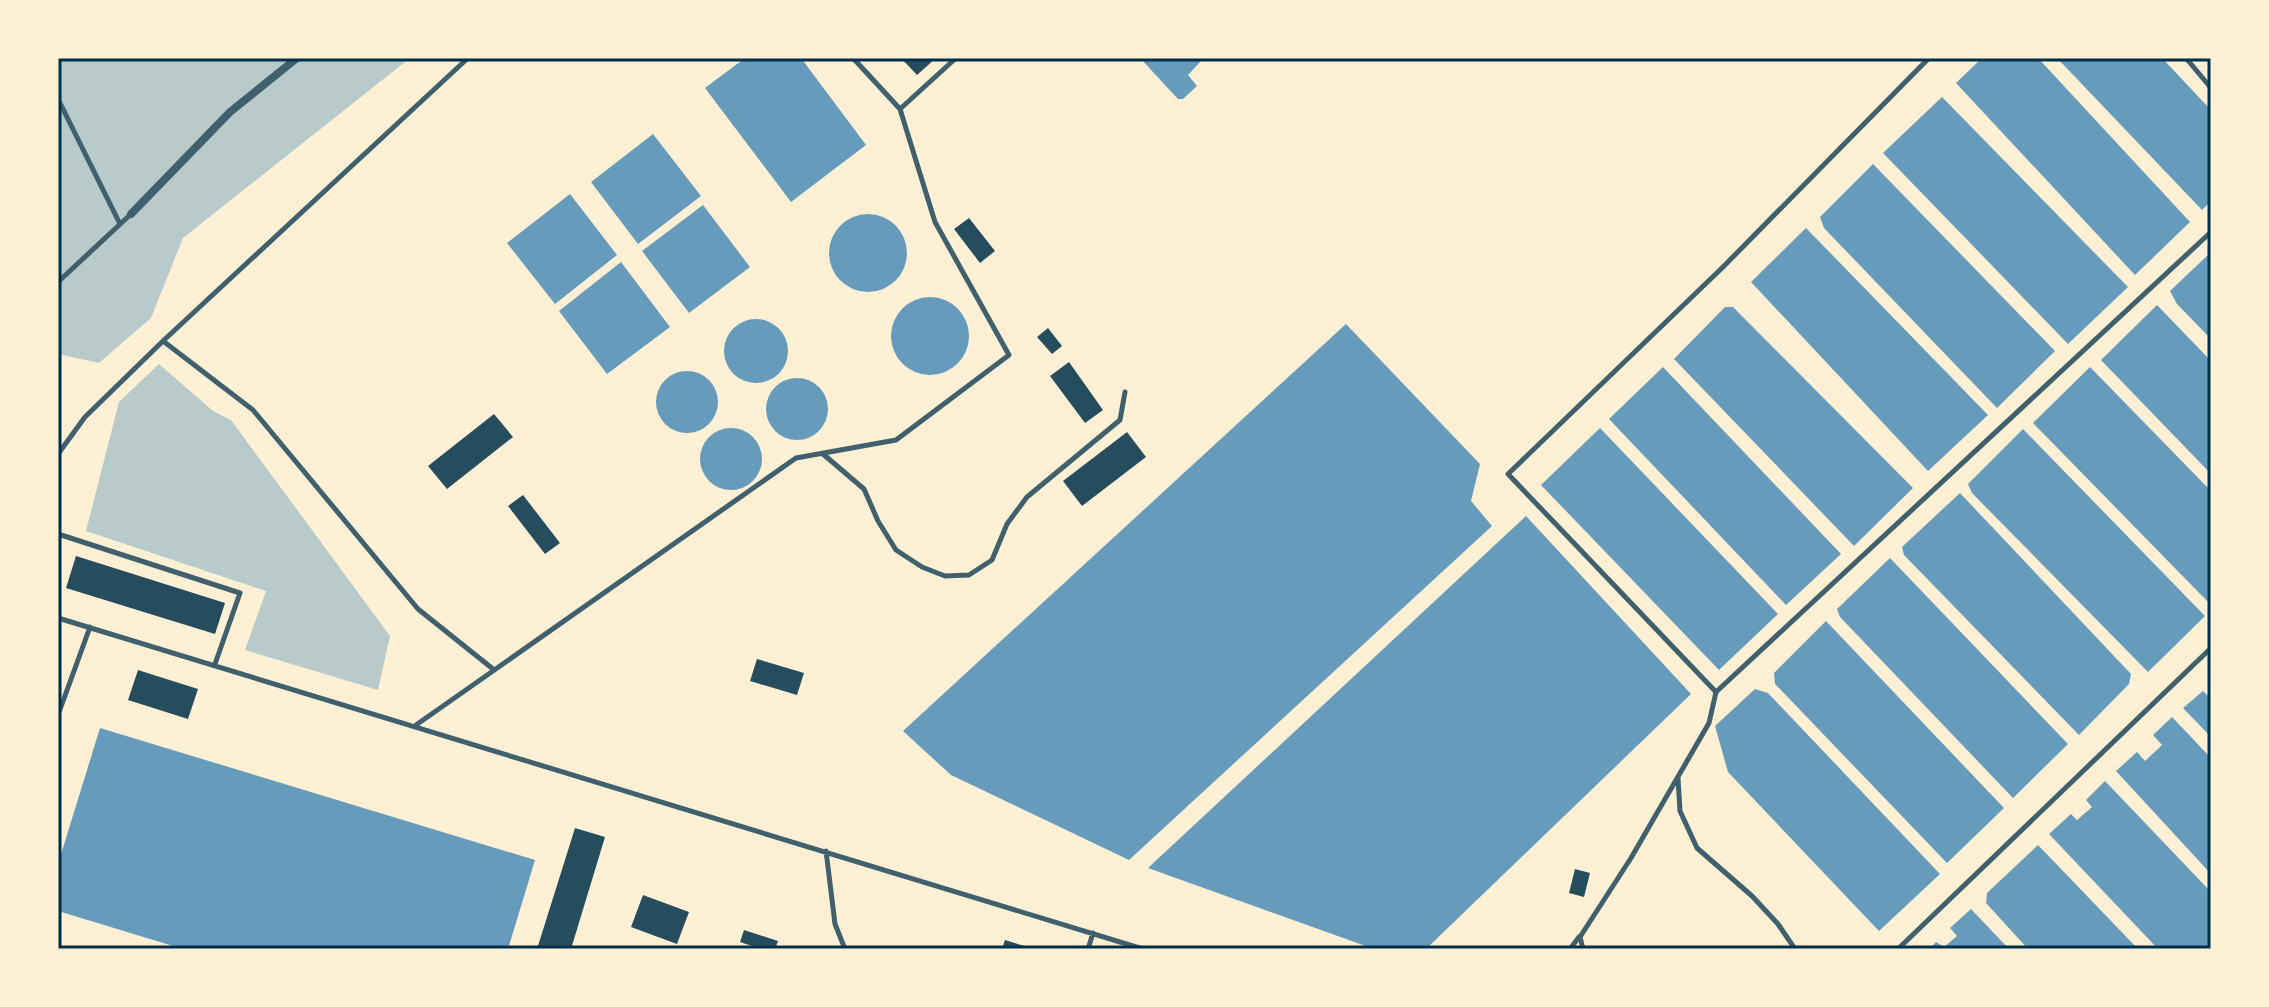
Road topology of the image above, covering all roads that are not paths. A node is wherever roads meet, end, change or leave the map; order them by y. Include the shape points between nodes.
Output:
1 (468, 58) edge
2 (853, 58) edge
3 (956, 58) edge
4 (1929, 58) edge
5 (2186, 58) edge
6 (294, 59) edge
7 (2211, 88) edge
8 (58, 99) edge
9 (900, 109) junction
10 (131, 214) joint
11 (120, 224) junction
12 (2211, 232) edge
13 (58, 282) edge
14 (163, 341) junction
15 (1125, 392) dead end
16 (822, 453) junction
17 (58, 454) edge
18 (58, 534) edge
19 (58, 618) edge
20 (90, 627) junction
21 (2211, 648) edge
22 (215, 664) junction
23 (493, 669) junction
24 (1716, 692) junction
25 (58, 715) edge
26 (415, 725) junction
27 (1678, 777) junction
28 (826, 851) junction
29 (1093, 933) junction
30 (1580, 937) junction
31 (845, 949) edge
32 (1088, 949) edge
33 (1143, 949) edge
34 (1570, 949) edge
35 (1583, 949) edge
36 (1795, 949) edge
37 (1898, 949) edge

1 - 14 lane
2 - 9 lane
3 - 9 lane
4 - 24 lane via 1508,474
5 - 7 lane
6 - 10 street via 230,112
8 - 11 lane
9 - 16 lane via 935,222 1009,355 896,440
10 - 11 lane
11 - 13 lane
12 - 24 lane
14 - 17 lane via 85,417
14 - 23 lane via 253,410 418,609
15 - 16 lane via 1120,420 1027,497 1007,524 992,560 969,575 945,576 896,550 864,489
16 - 23 lane via 796,458
18 - 22 lane via 240,593
19 - 20 lane
20 - 22 lane
20 - 25 lane
21 - 37 lane
22 - 26 lane
23 - 26 lane
24 - 27 lane via 1709,723
26 - 28 lane
27 - 30 lane
27 - 36 lane via 1680,811 1697,848 1752,896
28 - 29 lane
28 - 31 lane via 835,924
29 - 32 lane
29 - 33 lane
30 - 34 lane
30 - 35 lane

